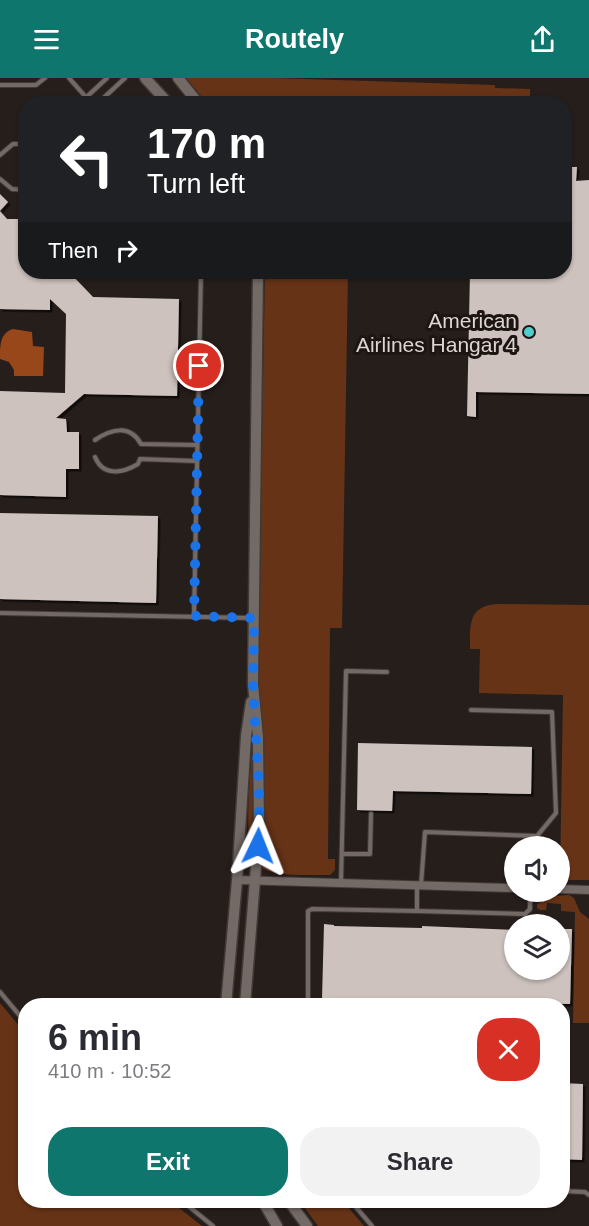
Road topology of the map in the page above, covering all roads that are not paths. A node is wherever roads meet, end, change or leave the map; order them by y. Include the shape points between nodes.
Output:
1 (45, 78) edge
2 (69, 78) edge
3 (107, 78) edge
4 (125, 78) edge
5 (145, 78) edge
6 (178, 78) edge
7 (0, 85) edge
8 (85, 96) edge
9 (87, 96) edge
10 (104, 96) edge
11 (162, 96) edge
12 (193, 96) edge
13 (18, 145) edge
14 (0, 155) edge
15 (0, 179) edge
16 (18, 189) edge
17 (201, 279) edge
18 (258, 279) edge
19 (95, 440) dead end
20 (196, 445) junction
21 (95, 457) dead end
22 (196, 460) junction
23 (0, 613) edge
24 (194, 616) junction
25 (254, 618) junction
26 (387, 672) dead end
27 (253, 684) junction
28 (471, 710) dead end
29 (370, 814) dead end
30 (537, 836) joint
31 (342, 854) junction
32 (237, 880) junction
33 (255, 881) junction
34 (341, 883) junction
35 (419, 885) junction
36 (504, 888) edge
37 (570, 890) edge
38 (589, 890) edge
39 (530, 902) edge
40 (417, 911) junction
41 (0, 992) edge
42 (227, 998) edge
43 (246, 998) edge
44 (308, 998) edge
45 (18, 1013) edge
46 (570, 1191) edge
47 (589, 1195) edge
48 (191, 1208) edge
49 (266, 1208) edge
50 (294, 1208) edge
51 (357, 1208) edge
52 (213, 1226) edge
53 (277, 1226) edge
54 (307, 1226) edge
55 (372, 1226) edge

1 - 7 lane via 36,85
2 - 8 lane
3 - 9 lane
4 - 10 lane
5 - 11 street
6 - 12 street
13 - 14 lane via 7,147
15 - 16 lane
17 - 20 lane
18 - 25 street
19 - 20 lane via 107,432 123,430 137,437 141,444
20 - 22 lane
21 - 22 lane via 105,470 119,472 138,464 140,459
22 - 24 lane
23 - 24 lane
24 - 25 lane
25 - 27 street
26 - 31 lane via 346,671
27 - 32 street
27 - 33 street via 259,829
28 - 30 lane via 552,712 556,813
29 - 31 lane via 370,854
30 - 35 lane via 425,832
31 - 34 lane
32 - 33 street
32 - 42 street
33 - 34 street
33 - 43 street
34 - 35 street
35 - 36 street
35 - 40 lane
37 - 38 street
39 - 40 lane via 525,914
40 - 44 lane via 310,910
41 - 45 lane
46 - 47 lane
48 - 52 lane
49 - 53 street
50 - 54 street
51 - 55 lane

